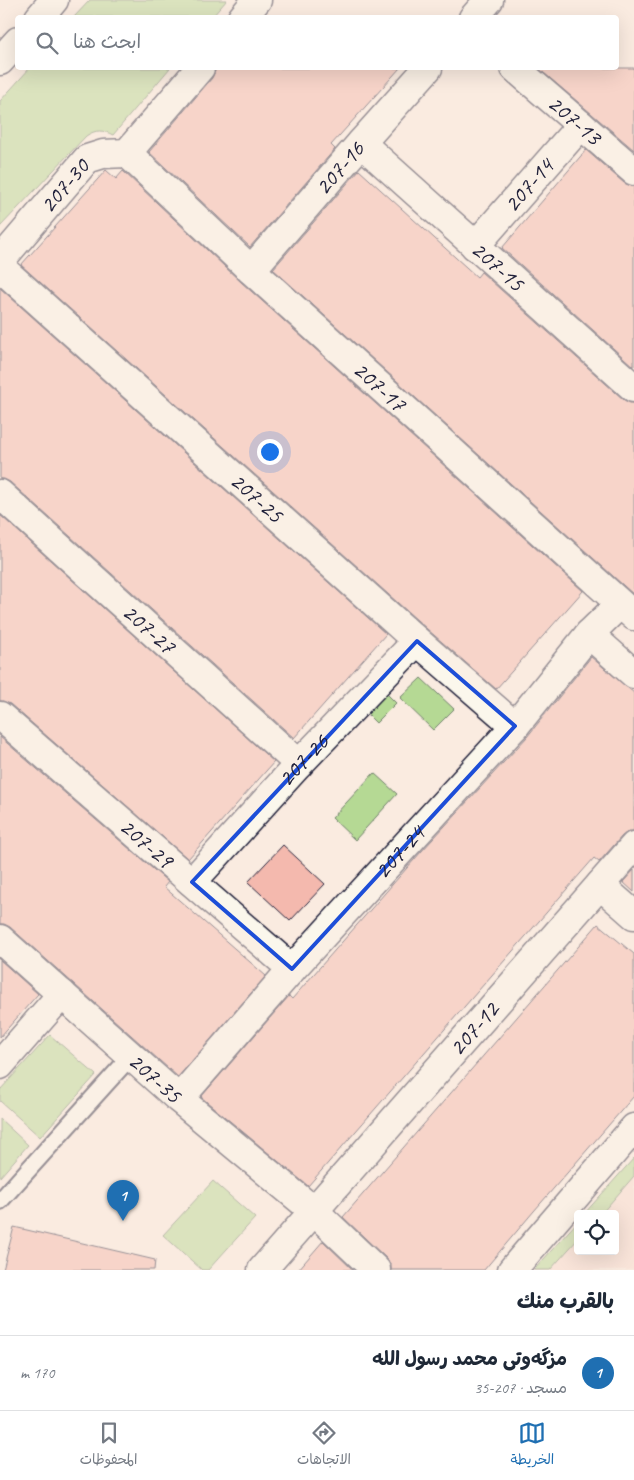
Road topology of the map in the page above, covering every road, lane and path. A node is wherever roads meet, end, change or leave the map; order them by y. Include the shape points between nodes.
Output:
1 (54, 0) edge
2 (257, 0) edge
3 (489, 0) edge
4 (42, 15) edge
5 (244, 15) edge
6 (476, 15) edge
7 (15, 45) edge
8 (0, 61) edge
9 (198, 70) edge
10 (426, 70) edge
11 (517, 70) edge
12 (581, 125) junction
13 (361, 143) junction
14 (127, 153) junction
15 (634, 171) edge
16 (475, 246) junction
17 (0, 261) edge
18 (0, 267) edge
19 (251, 270) junction
20 (634, 388) edge
21 (0, 494) edge
22 (627, 610) edge
23 (589, 634) junction
24 (417, 641) junction
25 (634, 674) edge
26 (0, 716) edge
27 (515, 726) junction
28 (299, 764) junction
29 (634, 846) edge
30 (192, 882) junction
31 (600, 885) junction
32 (634, 915) edge
33 (0, 939) edge
34 (292, 969) junction
35 (62, 994) junction
36 (131, 1056) junction
37 (0, 1065) edge
38 (179, 1099) junction
39 (634, 1128) edge
40 (0, 1201) edge
41 (314, 1211) junction
42 (262, 1270) edge
43 (376, 1270) edge
44 (512, 1270) edge

1 - 4 street
2 - 5 street
3 - 6 street
7 - 8 street
9 - 14 street
10 - 13 street, 207-16
11 - 12 street, 207-13
12 - 15 street, 207-13
12 - 16 street, 207-14
13 - 16 street, 207-15
13 - 19 street, 207-16
14 - 17 street, 207-30 via 103,154 87,159
14 - 19 street, 207-17
16 - 20 street, 207-15
18 - 24 street, 207-25
19 - 22 street, 207-17
21 - 28 street, 207-27
22 - 23 street, 207-24
23 - 25 street
23 - 27 street, 207-24
24 - 27 street, 207-25
24 - 28 street, 207-26
26 - 30 street, 207-29
27 - 34 street, 207-24
28 - 30 street, 207-26
29 - 31 street, 207-12
30 - 34 street, 207-29
31 - 32 street
31 - 41 street, 207-12
33 - 35 street, 207-35
34 - 38 street, 207-24
35 - 36 street, 207-35
35 - 37 street
36 - 38 street, 207-35
36 - 40 lane
38 - 41 street, 207-35
39 - 44 street
41 - 42 street, 207-12
41 - 43 street, 207-35

